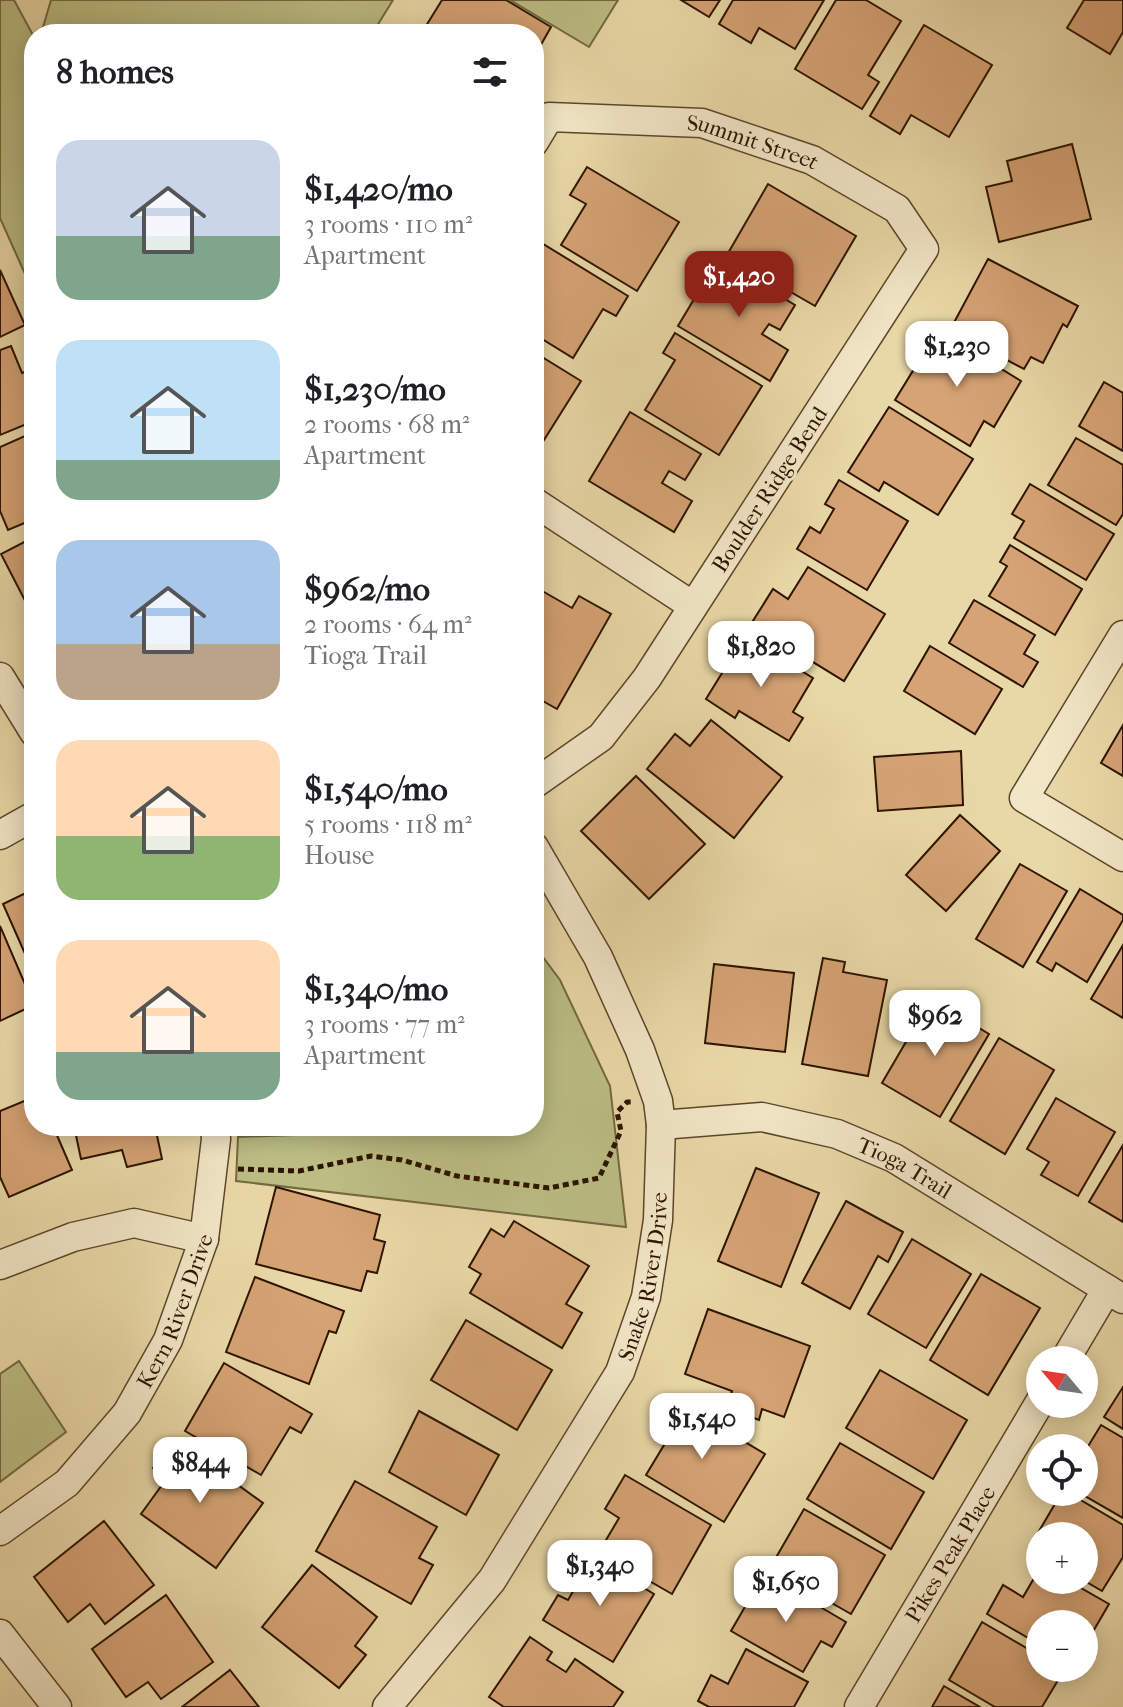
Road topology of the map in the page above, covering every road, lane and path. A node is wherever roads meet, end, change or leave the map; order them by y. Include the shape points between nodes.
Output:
1 (544, 125) edge
2 (924, 249) joint
3 (544, 509) edge
4 (693, 606) junction
5 (1123, 635) edge
6 (0, 677) edge
7 (24, 716) edge
8 (544, 777) edge
9 (24, 822) edge
10 (0, 835) edge
11 (1123, 857) edge
12 (544, 864) edge
13 (660, 1113) junction
14 (216, 1136) edge
15 (213, 1168) junction
16 (204, 1239) junction
17 (0, 1265) edge
18 (1115, 1294) edge
19 (1076, 1346) edge
20 (1031, 1418) edge
21 (0, 1531) edge
22 (0, 1634) edge
23 (57, 1707) edge
24 (387, 1707) edge
25 (859, 1707) edge

1 - 2 street, Summit Street via 549,117 702,123 812,160 897,209
2 - 4 street, Boulder Ridge Bend
3 - 4 street
4 - 8 street, Boulder Ridge Bend via 601,737
5 - 11 street via 1024,798
6 - 7 street
9 - 10 street
12 - 13 street, Snake River Drive via 598,957 640,1050
13 - 15 path via 627,1102 617,1112 621,1131 599,1178 549,1188 457,1176 371,1156 299,1171
13 - 18 street, Tioga Trail via 762,1117 837,1134 894,1158
13 - 24 street, Snake River Drive via 658,1220 646,1297 620,1372 492,1580
14 - 15 street, Kern River Drive
15 - 16 street, Kern River Drive
16 - 17 street via 134,1223 73,1237
16 - 21 street, Kern River Drive via 168,1340 127,1413 67,1483
18 - 19 street
20 - 25 street, Pikes Peak Place
22 - 23 street

